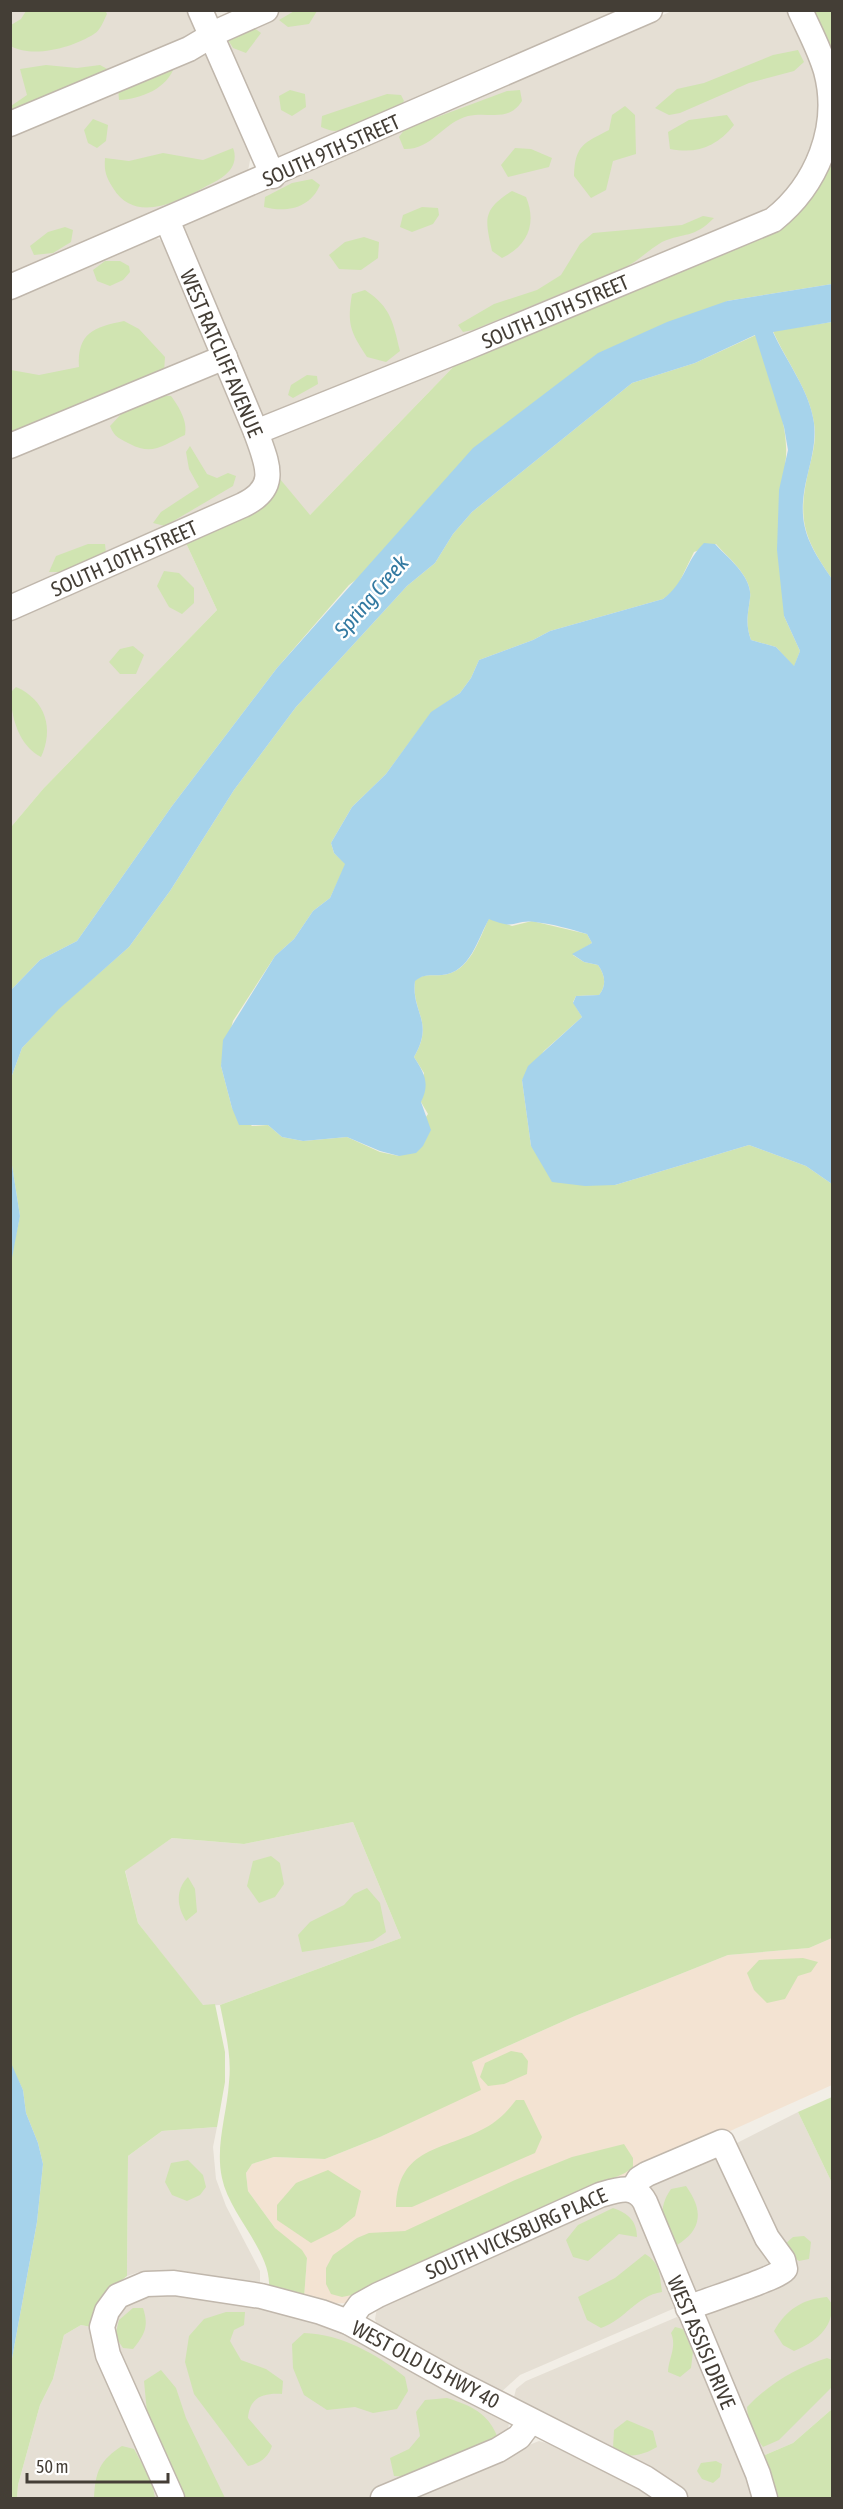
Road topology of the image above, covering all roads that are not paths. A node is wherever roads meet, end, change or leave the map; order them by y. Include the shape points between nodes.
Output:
1 (200, 10) edge
2 (266, 10) edge
3 (650, 10) edge
4 (800, 10) edge
5 (211, 36) junction
6 (10, 124) edge
7 (273, 176) junction
8 (167, 220) junction
9 (10, 287) edge
10 (225, 357) junction
11 (256, 432) junction
12 (10, 446) edge
13 (266, 488) joint
14 (10, 608) edge
15 (633, 2189) junction
16 (688, 2308) junction
17 (348, 2322) junction
18 (531, 2421) junction
19 (172, 2499) edge
20 (383, 2499) edge
21 (675, 2499) edge
22 (765, 2499) edge

1 - 5 street
2 - 5 street
3 - 7 street, SOUTH 9TH STREET
4 - 11 street, SOUTH 10TH STREET via 825,70 829,130 806,187 773,220
5 - 6 street
5 - 7 street
7 - 8 street, SOUTH 9TH STREET
8 - 9 street, SOUTH 9TH STREET
8 - 10 street, WEST RATCLIFF AVENUE
10 - 11 street, WEST RATCLIFF AVENUE
10 - 12 street
11 - 13 street, WEST RATCLIFF AVENUE via 267,466
13 - 14 street, SOUTH 10TH STREET via 243,505
15 - 16 street, WEST ASSISI DRIVE via 645,2202
15 - 16 street, SOUTH VICKSBURG PLACE via 647,2174 722,2142 767,2238 783,2260 785,2269 776,2277
15 - 17 street, SOUTH VICKSBURG PLACE via 600,2195 378,2295 360,2305
16 - 22 street, WEST ASSISI DRIVE
17 - 18 street, WEST OLD US HWY 40
17 - 19 street, WEST OLD US HWY 40 via 261,2296 157,2283 131,2288 118,2296 102,2326 108,2355
18 - 20 street via 519,2438 498,2450
18 - 21 street, WEST OLD US HWY 40 via 645,2478

